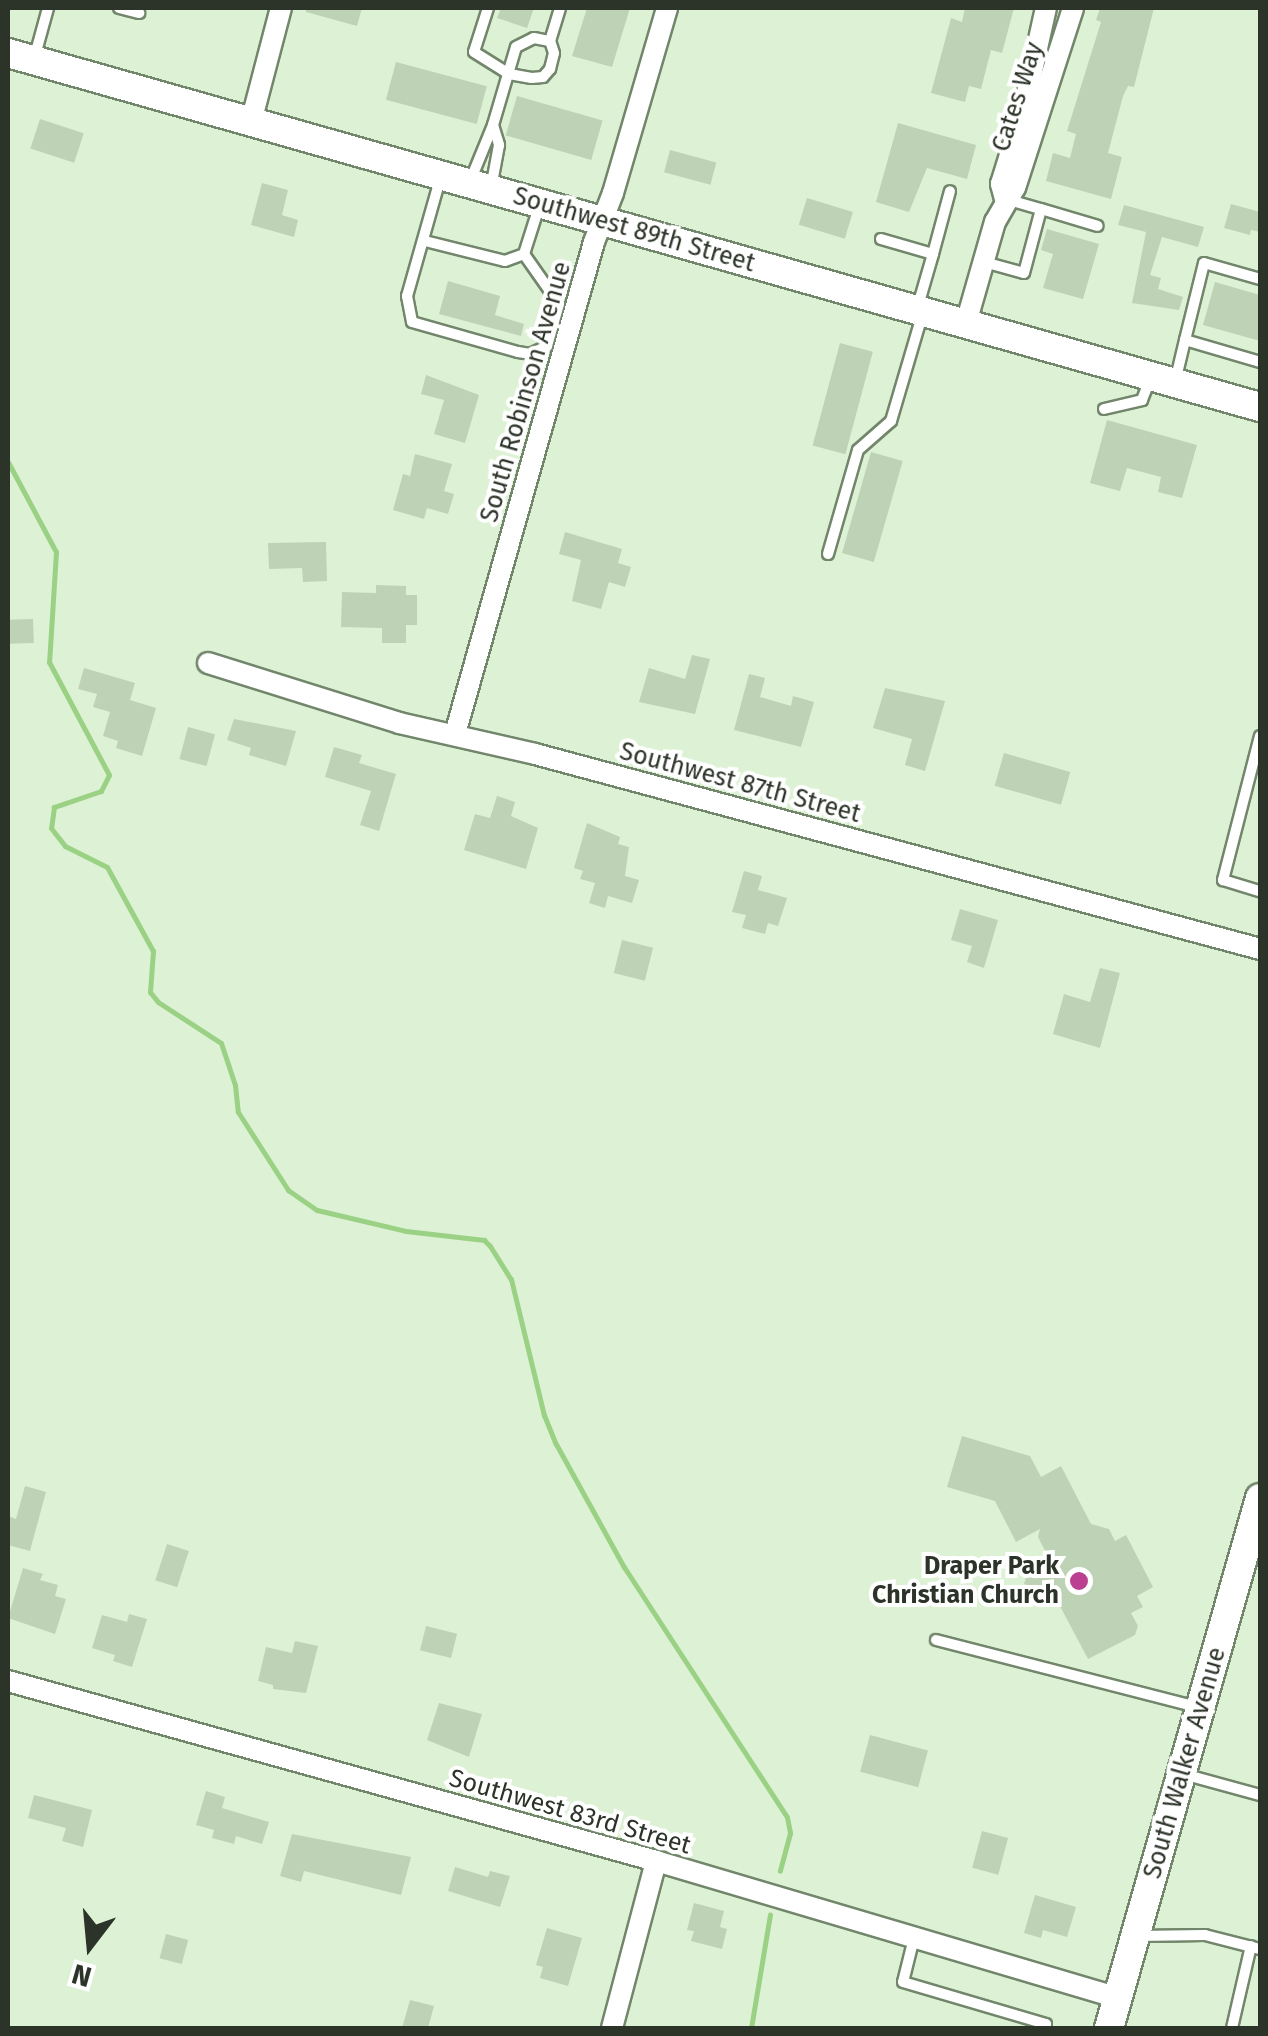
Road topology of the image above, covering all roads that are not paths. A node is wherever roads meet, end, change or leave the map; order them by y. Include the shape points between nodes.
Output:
1 (48, 8) edge
2 (119, 8) edge
3 (282, 8) edge
4 (488, 8) edge
5 (560, 8) edge
6 (666, 8) edge
7 (1046, 8) edge
8 (1072, 8) edge
9 (139, 13) dead end
10 (550, 41) junction
11 (20, 57) edge
12 (509, 74) junction
13 (1028, 118) junction
14 (251, 122) junction
15 (493, 125) junction
16 (441, 176) junction
17 (480, 186) junction
18 (950, 191) dead end
19 (1005, 199) junction
20 (540, 203) junction
21 (1041, 210) junction
22 (602, 221) junction
23 (1098, 226) dead end
24 (881, 239) dead end
25 (425, 241) junction
26 (524, 254) junction
27 (932, 254) junction
28 (983, 262) junction
29 (1260, 279) edge
30 (920, 310) junction
31 (966, 324) junction
32 (1185, 340) junction
33 (1260, 362) edge
34 (1163, 379) junction
35 (1260, 407) edge
36 (1104, 410) dead end
37 (828, 554) dead end
38 (208, 663) dead end
39 (455, 734) junction
40 (1260, 736) edge
41 (1260, 890) edge
42 (1260, 949) edge
43 (1260, 1498) edge
44 (936, 1640) dead end
45 (8, 1681) edge
46 (1200, 1708) junction
47 (1182, 1774) junction
48 (1260, 1794) edge
49 (656, 1861) junction
50 (1136, 1936) junction
51 (914, 1938) junction
52 (1256, 1947) edge
53 (1118, 1998) junction
54 (1024, 2024) edge
55 (612, 2028) edge
56 (1045, 2028) edge
57 (1109, 2028) edge
58 (1232, 2028) edge

1 - 11 lane
2 - 9 lane
3 - 14 street
4 - 12 lane via 474,52
5 - 10 lane
6 - 22 street, South Robinson Avenue
7 - 13 street, Cates Way
8 - 13 street, Cates Way
10 - 12 lane via 534,38 516,47
10 - 12 lane via 554,53 543,77
11 - 14 main road, Southwest 89th Street
12 - 15 lane
13 - 19 street, Cates Way via 1015,188
14 - 16 main road, Southwest 89th Street
15 - 17 lane
15 - 17 lane via 498,145
16 - 17 main road, Southwest 89th Street
16 - 25 lane
17 - 20 main road, Southwest 89th Street
18 - 27 lane
19 - 21 lane
19 - 28 street, Cates Way
20 - 22 main road, Southwest 89th Street
20 - 26 lane
21 - 23 lane
21 - 28 lane via 1024,273
22 - 30 main road, Southwest 89th Street
22 - 39 street, South Robinson Avenue
24 - 27 lane
25 - 26 lane via 505,262
25 - 26 lane via 407,296 412,322 530,354 548,346 559,304
27 - 30 lane
28 - 31 street, Cates Way
29 - 32 lane via 1204,264
30 - 31 main road, Southwest 89th Street
30 - 37 lane via 891,421 858,450
31 - 34 main road, Southwest 89th Street
32 - 33 lane
32 - 34 lane
34 - 35 main road, Southwest 89th Street
34 - 36 lane via 1142,400
38 - 39 street, Southwest 87th Street
39 - 42 street, Southwest 87th Street
40 - 41 lane via 1223,880
43 - 46 main road, South Walker Avenue
44 - 46 lane
45 - 49 street, Southwest 83rd Street
46 - 47 main road, South Walker Avenue
47 - 48 lane
47 - 50 main road, South Walker Avenue
49 - 51 street, Southwest 83rd Street
49 - 55 street
50 - 52 lane via 1205,1935
50 - 53 main road, South Walker Avenue
51 - 53 street, Southwest 83rd Street
51 - 54 lane via 903,1982
52 - 58 lane
53 - 57 main road, South Walker Avenue
54 - 56 lane

